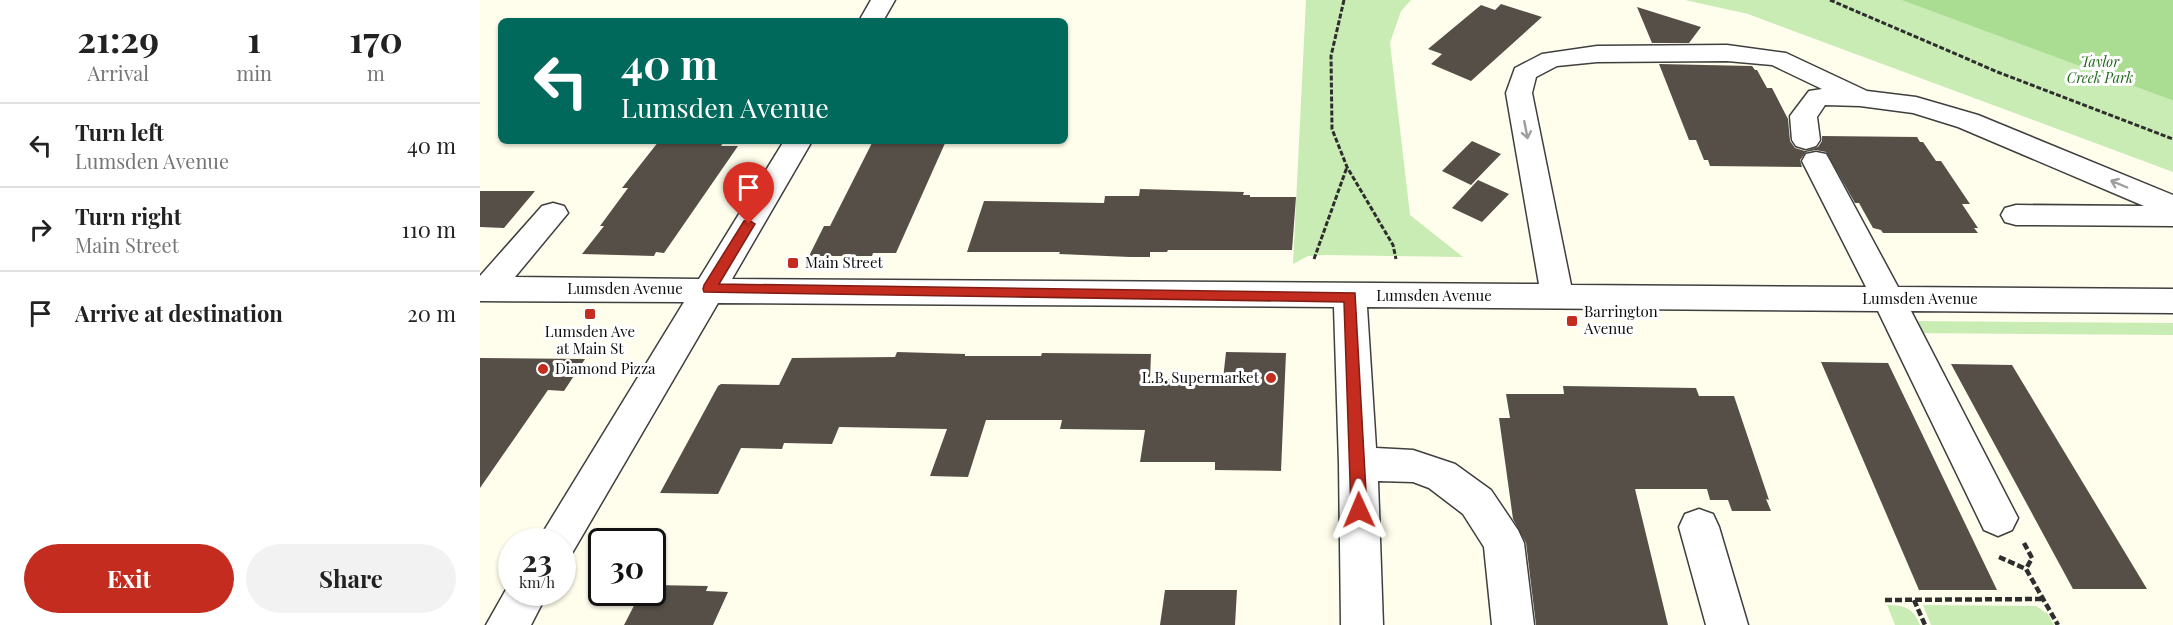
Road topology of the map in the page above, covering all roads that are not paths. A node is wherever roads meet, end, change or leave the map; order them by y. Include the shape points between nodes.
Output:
1 (883, 0) edge
2 (873, 18) edge
3 (1861, 98) junction
4 (796, 144) edge
5 (2173, 206) edge
6 (553, 213) dead end
7 (2016, 215) dead end
8 (2173, 216) edge
9 (483, 289) edge
10 (709, 289) junction
11 (1557, 296) junction
12 (1350, 297) junction
13 (1889, 300) junction
14 (2173, 301) edge
15 (1358, 464) junction
16 (1998, 518) dead end
17 (1699, 527) dead end
18 (565, 528) edge
19 (519, 606) edge
20 (507, 625) edge
21 (1362, 625) edge
22 (1512, 625) edge
23 (1727, 625) edge

1 - 2 street
5 -> 3 street via 1968,121 1916,105
3 -> 11 street via 1776,58 1727,53 1597,54 1551,59 1524,73 1519,93
3 - 13 street via 1818,97 1803,116 1811,151
4 - 10 street
6 - 9 street
7 - 8 street
9 - 10 street, Lumsden Avenue
10 - 12 street, Lumsden Avenue
10 - 18 street
11 - 12 street, Lumsden Avenue
11 - 13 street, Lumsden Avenue
12 - 15 street
13 - 14 street, Lumsden Avenue
13 - 16 street
15 - 21 street
15 - 22 street via 1413,466 1442,476 1478,502 1504,543
17 - 23 street
19 - 20 street

